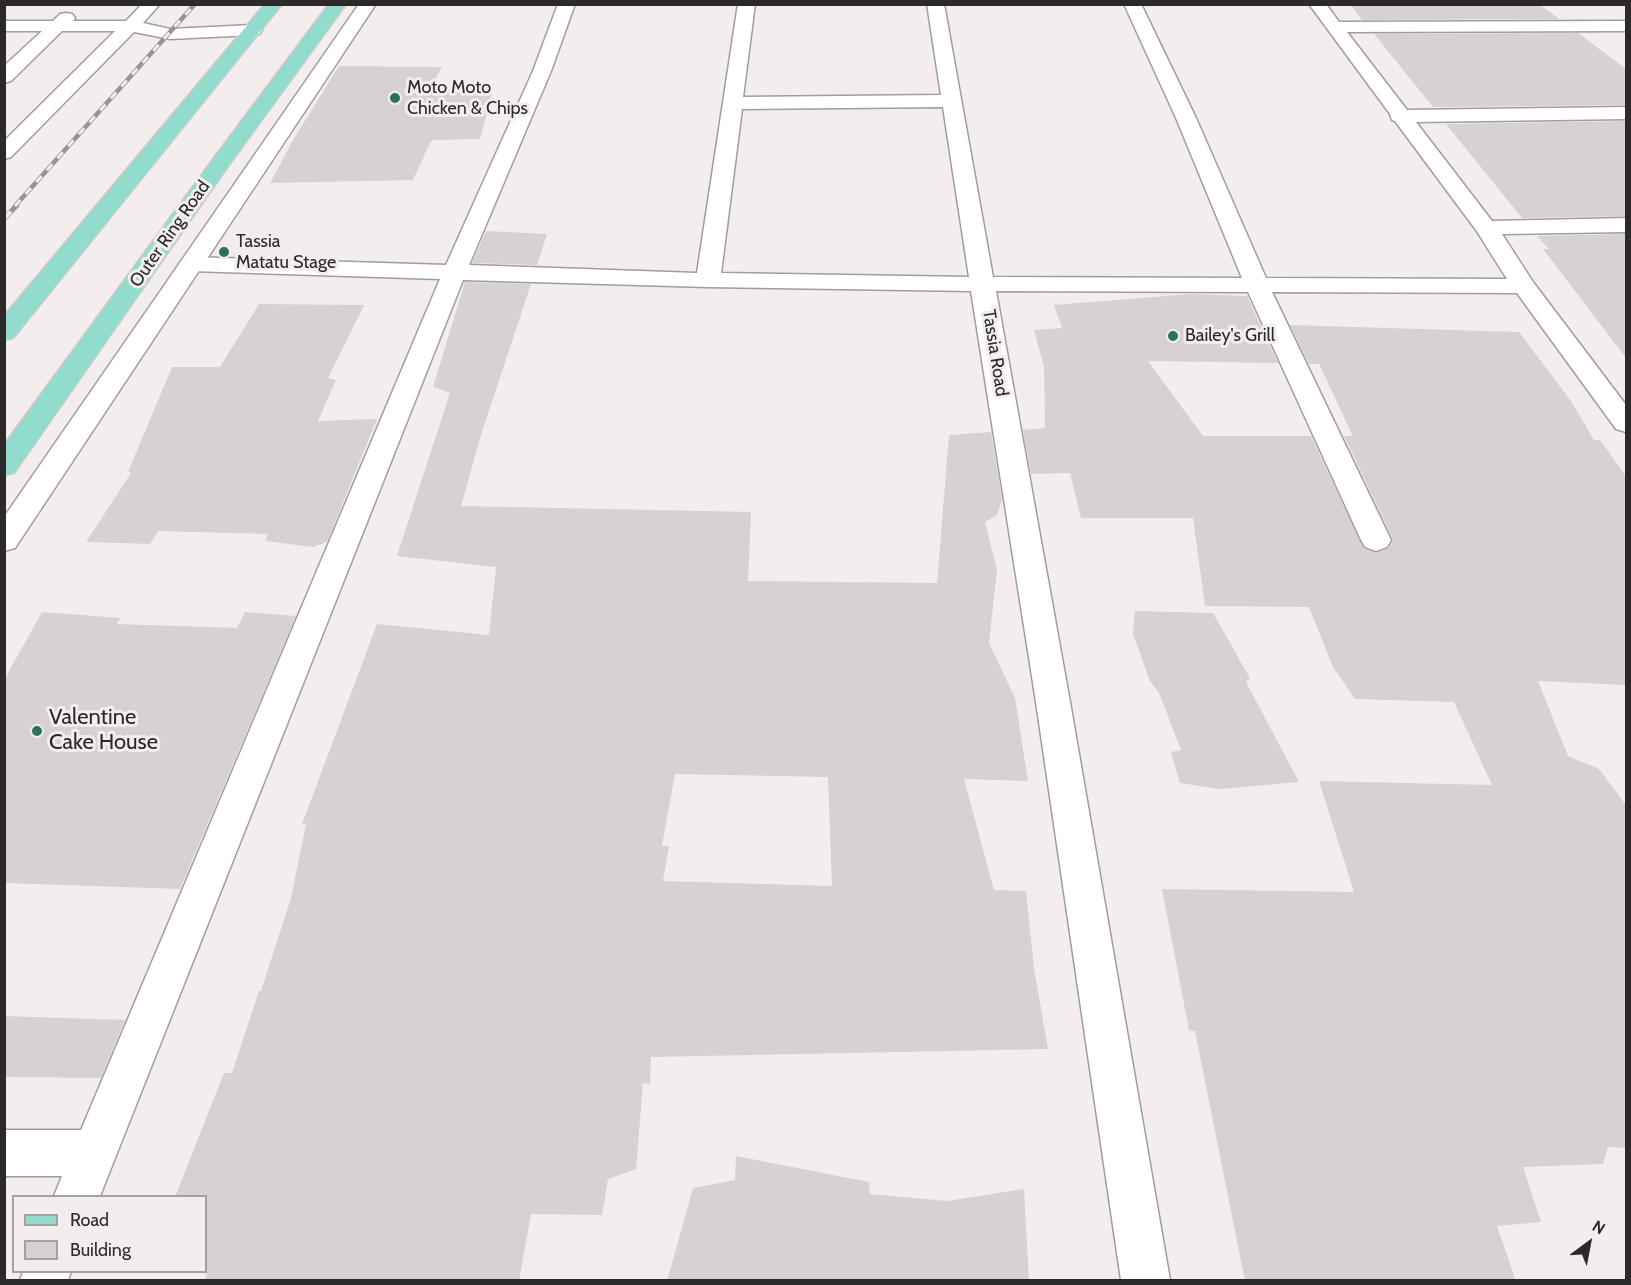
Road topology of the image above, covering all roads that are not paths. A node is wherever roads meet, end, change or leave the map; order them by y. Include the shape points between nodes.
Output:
1 (82, 4) edge
2 (152, 4) edge
3 (274, 4) edge
4 (338, 4) edge
5 (369, 4) edge
6 (567, 4) edge
7 (747, 4) edge
8 (935, 4) edge
9 (1132, 4) edge
10 (1317, 4) edge
11 (4, 26) edge
12 (58, 26) junction
13 (130, 26) junction
14 (1626, 26) edge
15 (1333, 27) junction
16 (253, 30) junction
17 (4, 77) edge
18 (952, 101) junction
19 (733, 103) junction
20 (1626, 113) edge
21 (1399, 116) junction
22 (4, 153) edge
23 (1626, 225) edge
24 (1486, 228) junction
25 (191, 264) junction
26 (455, 271) junction
27 (708, 280) junction
28 (984, 284) junction
29 (1257, 285) junction
30 (1524, 286) junction
31 (4, 333) edge
32 (1626, 423) edge
33 (4, 466) edge
34 (1376, 540) dead end
35 (4, 541) edge
36 (4, 1153) edge
37 (95, 1153) junction
38 (79, 1195) edge
39 (1146, 1281) edge

1 - 12 street
2 - 13 street
3 - 16 main road
4 - 33 main road, Outer Ring Road
5 - 25 street
6 - 26 street
7 - 19 street
8 - 18 street, Tassia Road
9 - 29 street via 1186,118
10 - 15 street
11 - 12 street
12 - 13 street
12 - 17 street
13 - 16 street via 170,33
13 - 22 street
14 - 15 street
15 - 21 street
16 - 31 main road
18 - 19 street
18 - 28 street, Tassia Road
19 - 27 street
20 - 21 street
21 - 24 street
23 - 24 street
24 - 30 street
25 - 26 street
25 - 35 street
26 - 27 street
26 - 37 street
27 - 28 street
28 - 29 street
28 - 39 street, Tassia Road
29 - 30 street
29 - 34 street
30 - 32 street
36 - 37 street
37 - 38 street

